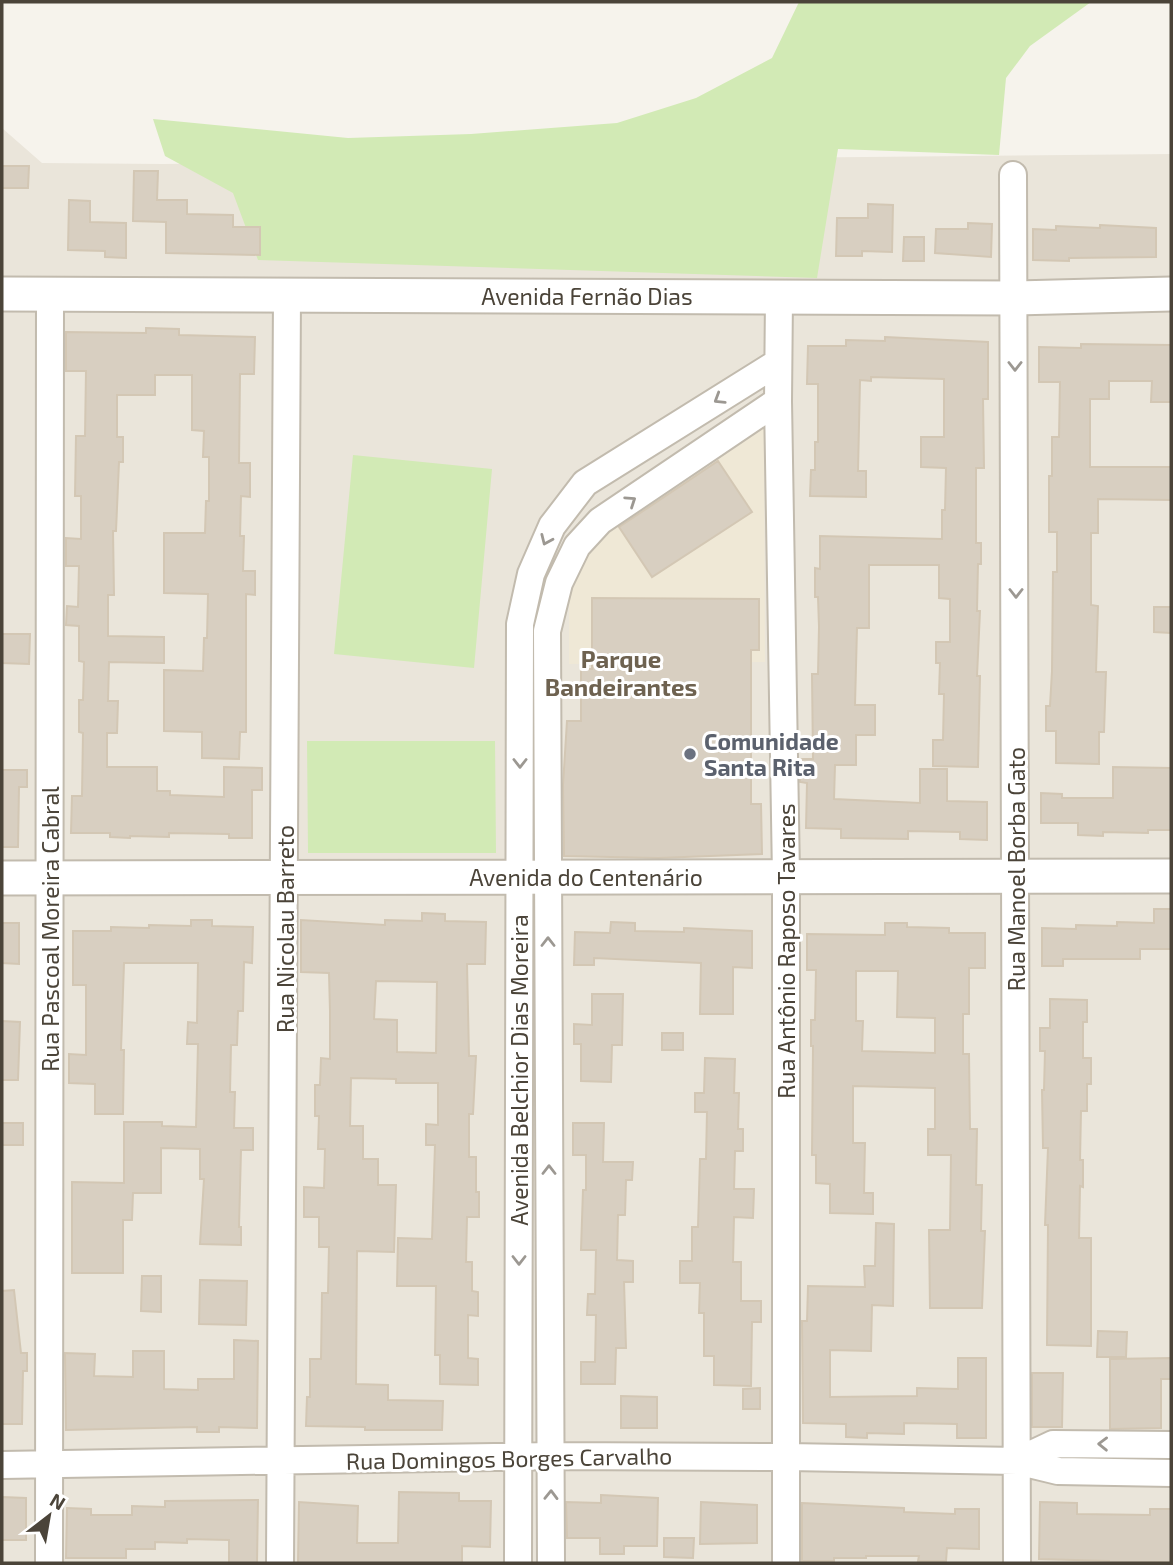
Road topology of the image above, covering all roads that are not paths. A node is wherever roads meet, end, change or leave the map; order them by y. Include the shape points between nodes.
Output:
1 (1013, 175) dead end
2 (2, 294) edge
3 (50, 294) junction
4 (1171, 294) edge
5 (287, 295) junction
6 (779, 297) junction
7 (1015, 298) junction
8 (777, 363) junction
9 (778, 401) junction
10 (786, 876) junction
11 (1016, 876) junction
12 (1171, 876) edge
13 (533, 877) junction
14 (2, 878) edge
15 (50, 878) junction
16 (285, 878) junction
17 (1171, 1445) edge
18 (552, 1456) junction
19 (518, 1457) junction
20 (788, 1457) junction
21 (279, 1461) junction
22 (1017, 1461) junction
23 (2, 1465) edge
24 (49, 1465) junction
25 (1171, 1473) edge
26 (49, 1563) edge
27 (279, 1563) edge
28 (518, 1563) edge
29 (551, 1563) edge
30 (786, 1563) edge
31 (1017, 1563) edge

1 - 7 street, Rua Manoel Borba Gato
2 - 3 street, Avenida Fernão Dias
3 - 5 street, Avenida Fernão Dias
3 - 15 street, Rua Pascoal Moreira Cabral
4 - 7 street, Avenida Fernão Dias
5 - 6 street, Avenida Fernão Dias
5 - 16 street, Rua Nicolau Barreto
6 - 7 street, Avenida Fernão Dias
6 - 8 street, Rua Antônio Raposo Tavares
7 -> 11 street, Rua Manoel Borba Gato
8 - 9 street, Rua Antônio Raposo Tavares
8 -> 13 street, Avenida Belchior Dias Moreira via 585,483 552,526 531,574 520,624
9 - 10 street, Rua Antônio Raposo Tavares
13 -> 9 street, Avenida Belchior Dias Moreira via 547,631 559,583 577,546 600,521
10 - 11 street, Avenida do Centenário
10 - 13 street, Avenida do Centenário
10 - 20 street, Rua Antônio Raposo Tavares
11 - 12 street, Avenida do Centenário
11 - 22 street, Rua Manoel Borba Gato
13 - 16 street, Avenida do Centenário
18 -> 13 street, Avenida Belchior Dias Moreira
13 -> 19 street, Avenida Belchior Dias Moreira
14 - 15 street, Avenida do Centenário
15 - 16 street, Avenida do Centenário
15 - 24 street, Rua Pascoal Moreira Cabral
16 - 21 street, Rua Nicolau Barreto
17 -> 22 street, Rua Domingos Borges Carvalho via 1053,1444
18 - 19 street, Rua Domingos Borges Carvalho
18 - 20 street, Rua Domingos Borges Carvalho
29 -> 18 street, Avenida Belchior Dias Moreira
19 - 21 street, Rua Domingos Borges Carvalho
19 - 28 street, Avenida Belchior Dias Moreira
20 - 22 street, Rua Domingos Borges Carvalho
20 - 30 street, Rua Antônio Raposo Tavares
21 - 24 street, Rua Domingos Borges Carvalho
21 - 27 street, Rua Nicolau Barreto
22 - 25 street, Rua Domingos Borges Carvalho via 1058,1471
22 - 31 street, Rua Manoel Borba Gato
23 - 24 street, Rua Domingos Borges Carvalho
24 - 26 street, Rua Pascoal Moreira Cabral

